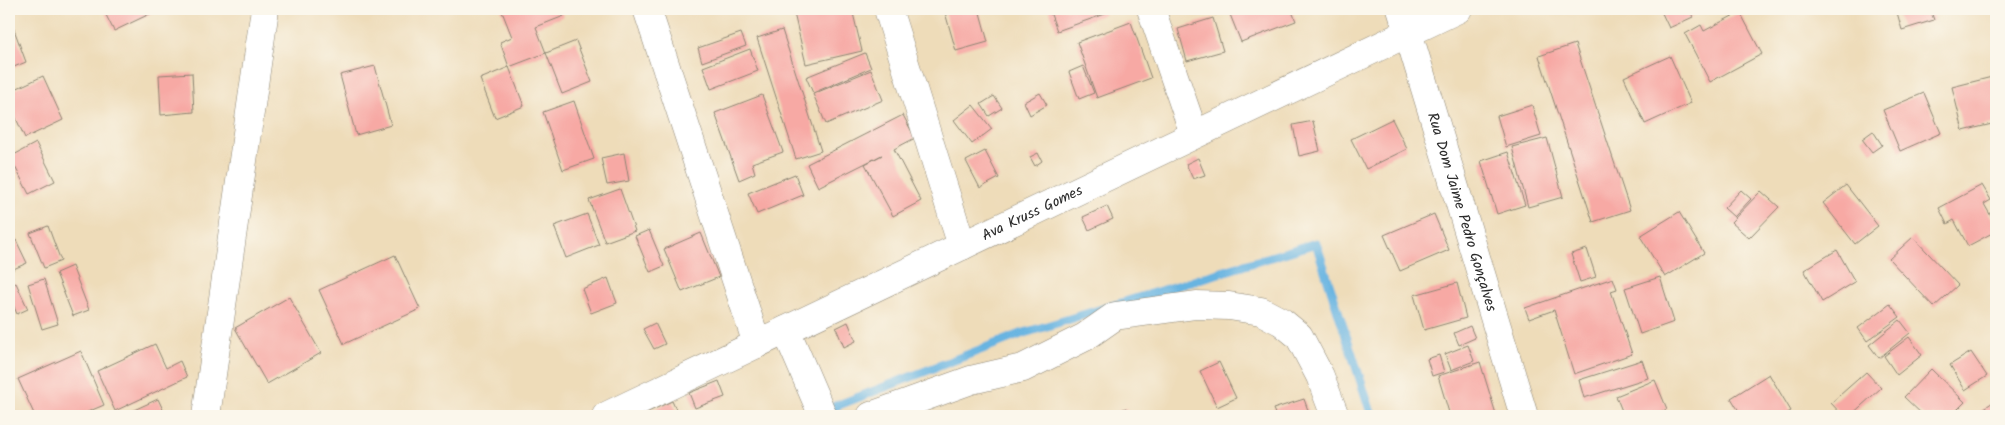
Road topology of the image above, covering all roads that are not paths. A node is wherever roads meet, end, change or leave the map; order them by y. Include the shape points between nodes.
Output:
1 (265, 9) edge
2 (647, 9) edge
3 (888, 9) edge
4 (1150, 9) edge
5 (1458, 9) edge
6 (1404, 20) edge
7 (1194, 134) junction
8 (962, 246) junction
9 (786, 330) junction
10 (757, 344) junction
11 (819, 407) edge
12 (206, 416) edge
13 (606, 416) edge
14 (871, 416) edge
15 (1335, 416) edge
16 (1524, 416) edge

1 - 12 street
2 - 10 street
3 - 8 street
4 - 7 street
5 - 6 street, Ava Kruss Gomes
6 - 7 street, Ava Kruss Gomes
6 - 16 street, Rua Dom Jaime Pedro Gonçalves
7 - 8 street, Ava Kruss Gomes
8 - 9 street, Ava Kruss Gomes
9 - 10 street, Ava Kruss Gomes
9 - 11 street
10 - 13 street, Ava Kruss Gomes
14 - 15 street via 971,380 1023,368 1085,337 1115,316 1196,305 1261,311 1282,322 1299,336 1320,376

